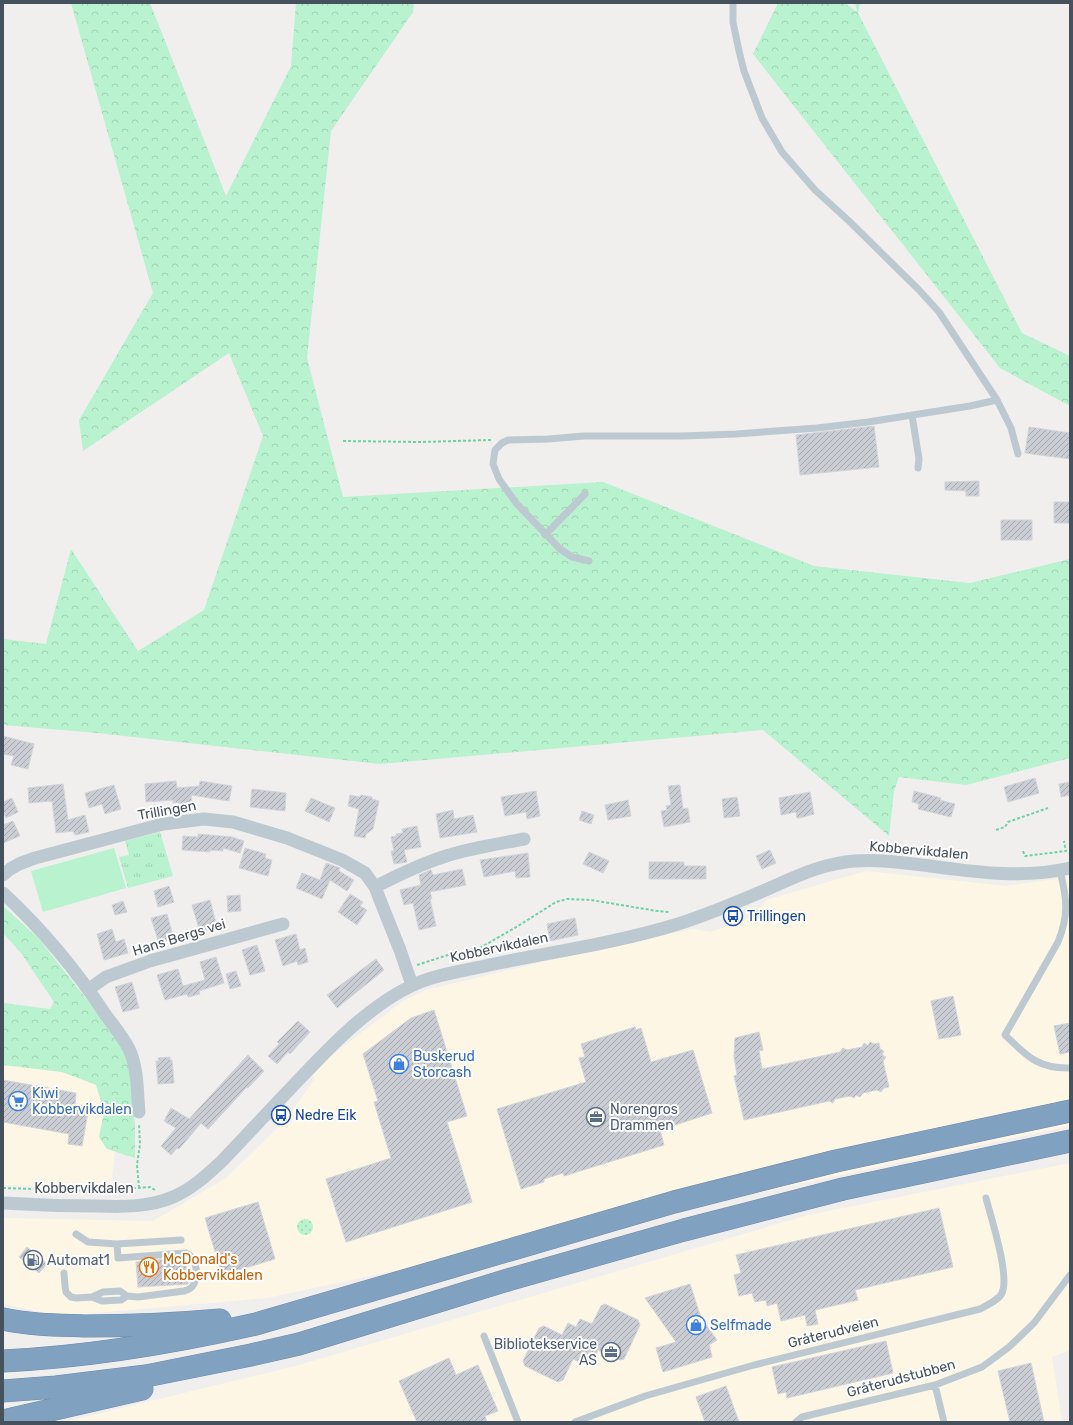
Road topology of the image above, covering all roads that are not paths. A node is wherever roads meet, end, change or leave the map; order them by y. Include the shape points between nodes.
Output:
1 (732, 3) edge
2 (997, 400) junction
3 (912, 415) junction
4 (1018, 454) dead end
5 (918, 468) dead end
6 (585, 494) dead end
7 (546, 535) junction
8 (589, 560) dead end
9 (524, 839) dead end
10 (1065, 870) edge
11 (3, 875) edge
12 (375, 887) junction
13 (3, 893) edge
14 (283, 924) dead end
15 (412, 985) junction
16 (89, 989) junction
17 (1070, 1068) edge
18 (1070, 1111) edge
19 (139, 1112) road end
20 (1070, 1141) edge
21 (986, 1198) dead end
22 (3, 1203) edge
23 (76, 1234) dead end
24 (181, 1240) dead end
25 (143, 1242) junction
26 (117, 1244) junction
27 (154, 1255) junction
28 (64, 1273) dead end
29 (1070, 1275) edge
30 (324, 1305) junction
31 (3, 1319) edge
32 (484, 1336) dead end
33 (299, 1344) junction
34 (3, 1361) edge
35 (935, 1385) junction
36 (3, 1391) edge
37 (3, 1421) edge
38 (518, 1422) edge
39 (576, 1422) edge
40 (796, 1422) edge
41 (944, 1422) edge

1 - 2 lane via 744,71 762,118 782,152 808,182 939,312
2 - 3 lane
2 - 4 lane
3 - 5 lane via 919,459
3 - 7 lane via 824,427 736,434 584,436 508,440 499,444 495,450 494,469 516,503
6 - 7 lane
7 - 8 lane via 572,557
9 - 12 street via 446,856 394,876
10 - 15 street, Kobbervikdalen via 1018,875 880,860 839,863 805,873 716,911 665,928 463,971
10 - 17 lane via 1066,918 1063,930 1005,1035 1030,1059 1044,1065
11 - 12 street, Trillingen via 8,869 35,858 163,824 204,819 233,822 308,846 357,868 365,873
12 - 15 street, Trillingen
13 - 16 street via 21,909
14 - 16 street, Hans Bergs vei via 150,961 106,977
15 - 22 street, Kobbervikdalen via 386,1000 357,1022 315,1062 222,1161 189,1188 172,1197 140,1205 64,1206
16 - 19 street via 129,1050
18 - 30 highway via 836,1161 674,1202
20 - 33 highway via 843,1189 684,1230 511,1279
21 - 39 lane, Gråterudveien via 1004,1281 1002,1294 980,1309 754,1365 645,1396
23 - 26 lane via 88,1242
24 - 25 lane
25 - 26 lane
25 - 27 lane
26 - 27 lane via 118,1258
27 - 28 lane via 189,1254 195,1260 195,1284 184,1291 102,1301 92,1297 70,1297 66,1292
29 - 35 lane, Gråterudstubben via 1034,1323 1009,1346 982,1367
30 - 31 highway via 220,1320 156,1325 47,1325
30 - 34 highway via 256,1324 177,1341 105,1352
32 - 38 lane
33 - 36 highway via 146,1376
33 - 37 highway via 285,1358
35 - 40 lane, Gråterudstubben via 802,1417
35 - 41 lane

